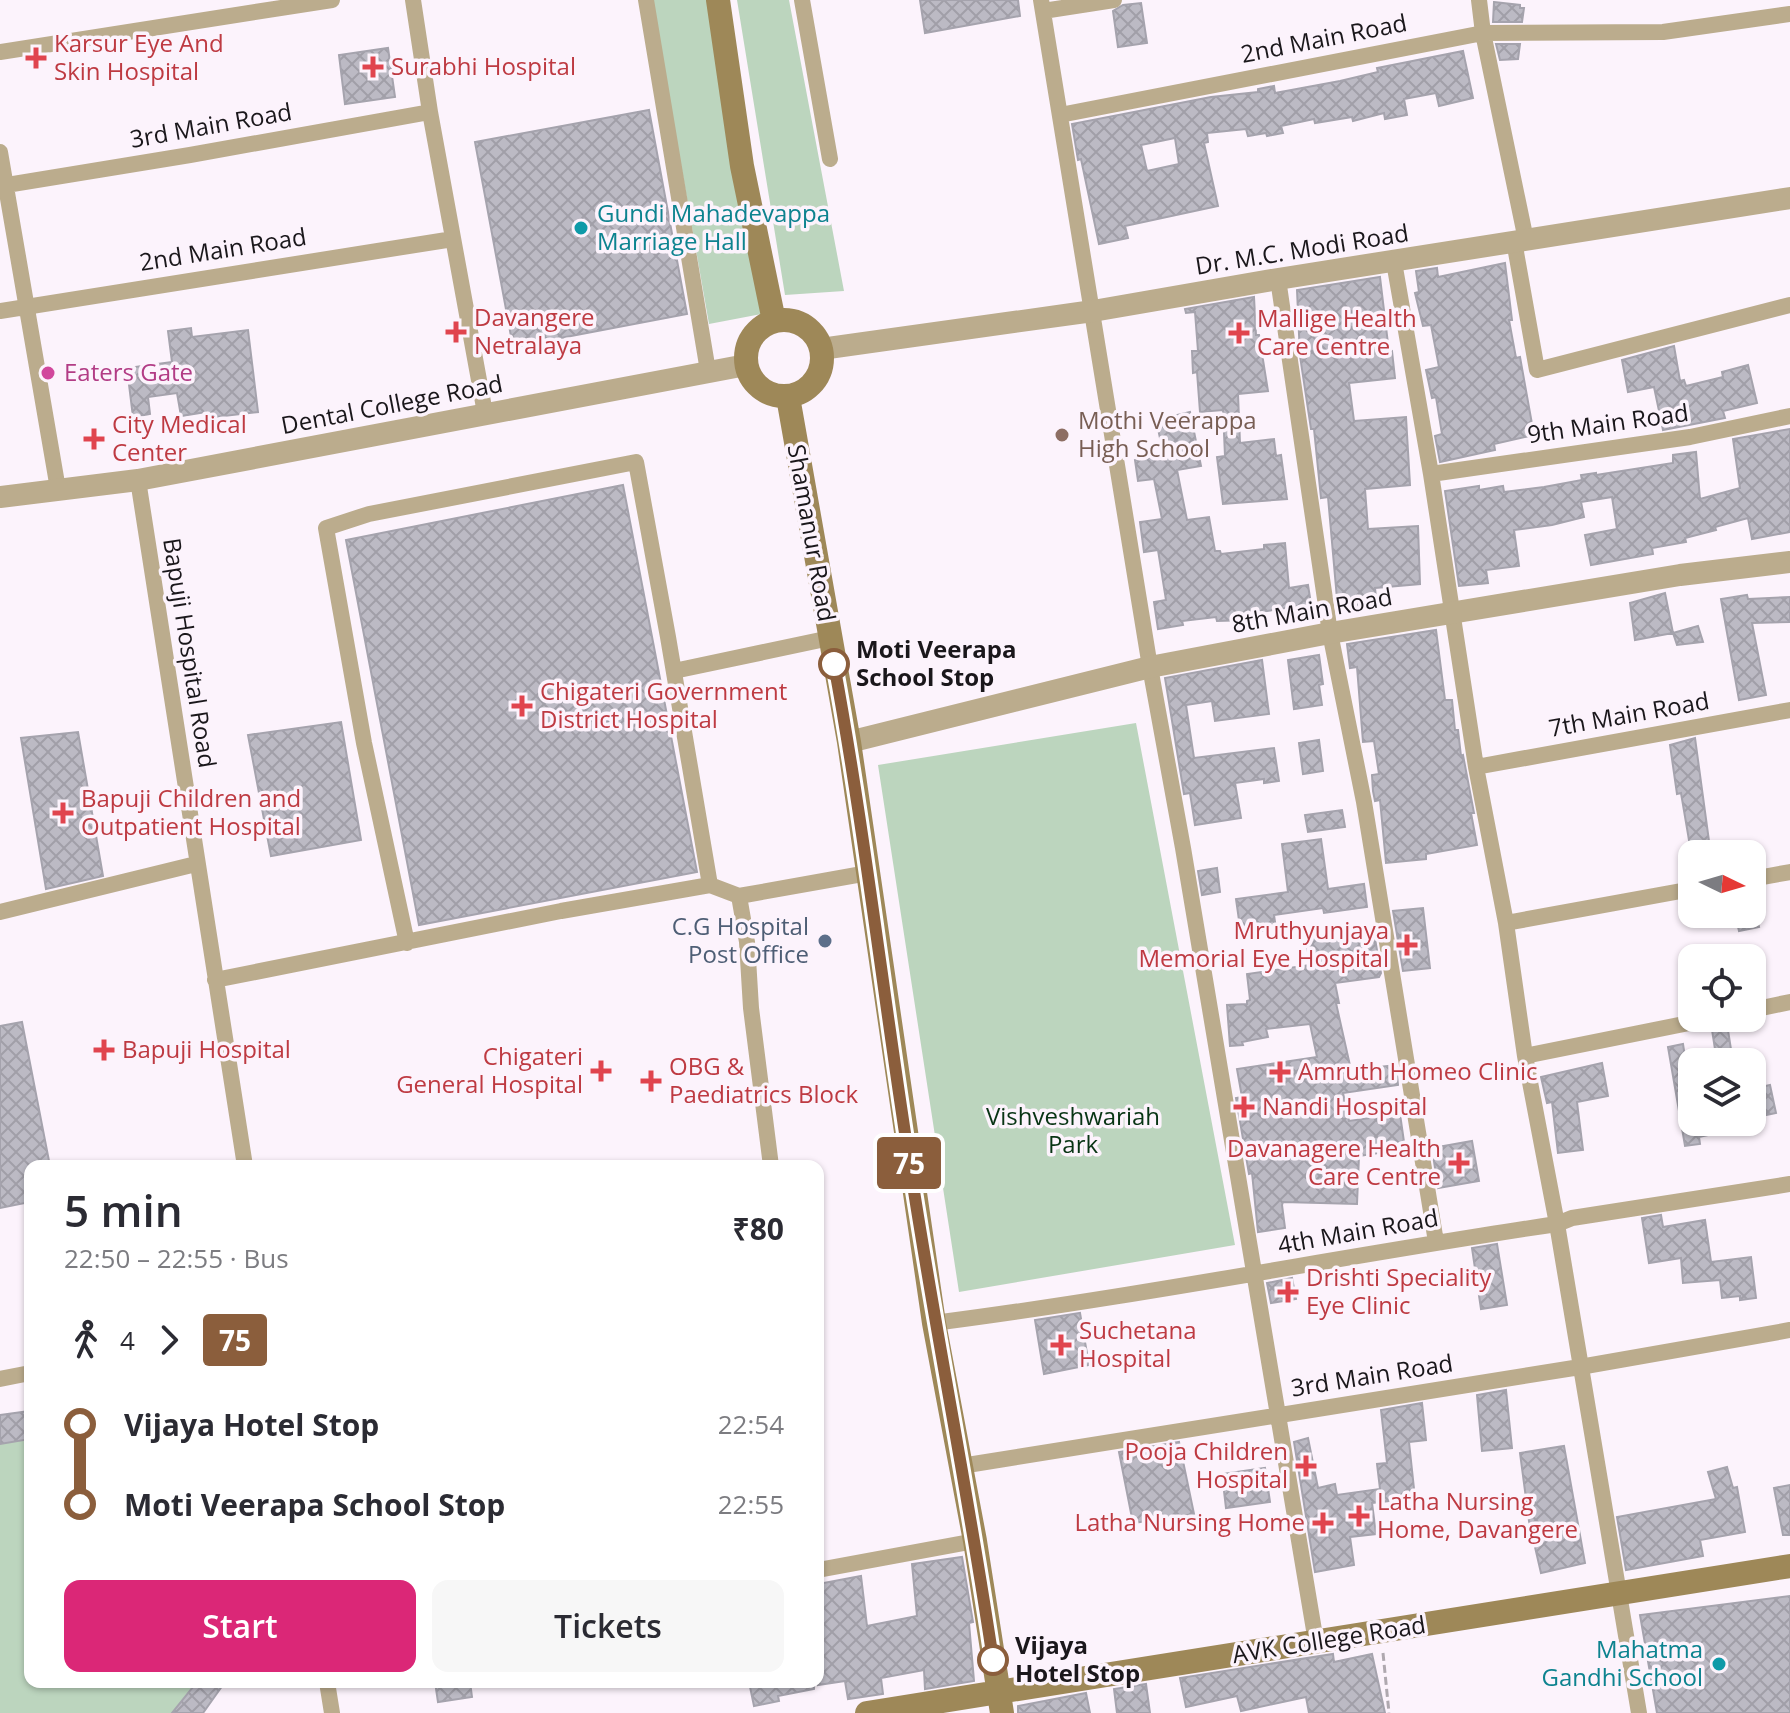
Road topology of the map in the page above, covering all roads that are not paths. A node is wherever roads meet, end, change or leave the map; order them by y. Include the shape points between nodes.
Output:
1 (332, 0) edge
2 (413, 0) edge
3 (646, 0) edge
4 (718, 0) edge
5 (802, 0) edge
6 (1114, 0) edge
7 (1479, 0) edge
8 (1042, 5) edge
9 (1790, 14) edge
10 (1483, 33) junction
11 (0, 52) edge
12 (430, 112) junction
13 (1060, 115) junction
14 (0, 152) edge
15 (830, 159) dead end
16 (3, 185) edge
17 (1790, 198) edge
18 (453, 239) junction
19 (1520, 241) junction
20 (1394, 262) junction
21 (1278, 279) junction
22 (1790, 305) edge
23 (27, 306) junction
24 (0, 311) edge
25 (1093, 311) junction
26 (774, 321) junction
27 (821, 349) junction
28 (746, 365) junction
29 (708, 371) junction
30 (788, 397) junction
31 (485, 413) junction
32 (1790, 416) edge
33 (1431, 474) junction
34 (138, 480) junction
35 (58, 489) junction
36 (0, 497) edge
37 (1790, 562) edge
38 (1454, 614) junction
39 (1330, 633) junction
40 (830, 638) junction
41 (1150, 667) junction
42 (674, 671) junction
43 (1790, 710) edge
44 (849, 742) junction
45 (1476, 767) junction
46 (196, 864) junction
47 (1790, 872) edge
48 (868, 873) junction
49 (1766, 876) edge
50 (710, 885) junction
51 (1678, 892) edge
52 (739, 896) junction
53 (0, 912) edge
54 (1506, 923) junction
55 (407, 943) junction
56 (215, 980) junction
57 (1790, 1002) edge
58 (1766, 1007) edge
59 (1678, 1025) edge
60 (1525, 1056) junction
61 (244, 1160) edge
62 (770, 1160) edge
63 (1790, 1184) edge
64 (1557, 1224) junction
65 (1436, 1242) junction
66 (1253, 1276) junction
67 (934, 1323) junction
68 (1790, 1330) edge
69 (1580, 1367) junction
70 (24, 1374) edge
71 (0, 1379) edge
72 (1277, 1416) junction
73 (961, 1466) junction
74 (975, 1541) junction
75 (1790, 1566) edge
76 (824, 1569) edge
77 (1619, 1594) junction
78 (1316, 1642) junction
79 (328, 1688) edge
80 (1000, 1703) edge
81 (332, 1713) edge
82 (870, 1713) edge
83 (1639, 1713) edge

1 - 11 street
2 - 12 street
3 - 29 street
4 - 26 main road via 742,166
5 - 15 street
6 - 8 street
7 - 10 street
8 - 13 street
9 - 10 street, 2nd Main Road via 1663,32
10 - 13 street, 2nd Main Road
10 - 19 street
12 - 16 street, 3rd Main Road
12 - 18 street
13 - 25 street
14 - 16 street
16 - 23 street
17 - 19 street, Dr. M.C. Modi Road
18 - 23 street, 2nd Main Road
18 - 31 street
19 - 20 street, Dr. M.C. Modi Road
19 - 22 street via 1537,370
20 - 21 street, Dr. M.C. Modi Road
20 - 33 street
21 - 25 street, Dr. M.C. Modi Road
21 - 39 street
23 - 24 street, 2nd Main Road
23 - 35 street
25 - 27 street, Dr. M.C. Modi Road
25 - 41 street
26 - 27 main road via 804,325
26 - 28 main road via 751,338
27 - 30 main road via 817,377 801,393
28 - 29 street, Dental College Road
28 - 30 main road via 759,388
29 - 31 street, Dental College Road
30 - 40 main road, Shamanur Road
31 - 34 street, Dental College Road
32 - 33 street, 9th Main Road via 1690,437
33 - 38 street
34 - 35 street, Dental College Road
34 - 46 street, Bapuji Hospital Road
35 - 36 street, Dental College Road
37 - 38 street, 8th Main Road
38 - 39 street, 8th Main Road
38 - 45 street
39 - 41 street, 8th Main Road
39 - 65 street via 1364,802
40 - 42 street
40 - 44 main road, Shamanur Road
41 - 44 street, 8th Main Road
41 - 66 street
42 - 50 street
42 - 55 street via 636,462 369,514 326,528
43 - 45 street, 7th Main Road
44 - 48 main road, Shamanur Road
45 - 54 street
46 - 53 street
46 - 56 street, Bapuji Hospital Road
47 - 49 street
48 - 52 street
48 - 67 main road, Shamanur Road
50 - 52 street
50 - 55 street
51 - 54 street
52 - 62 street
54 - 60 street
55 - 56 street
56 - 61 street, Bapuji Hospital Road
57 - 58 street
59 - 60 street
60 - 64 street
63 - 64 street, 4th Main Road
64 - 65 street, 4th Main Road
64 - 69 street
65 - 66 street, 4th Main Road
66 - 67 street, 4th Main Road
66 - 72 street
67 - 73 main road, Shamanur Road
68 - 69 street, 3rd Main Road
69 - 72 street, 3rd Main Road
69 - 77 street
70 - 71 street
72 - 73 street, 3rd Main Road
72 - 78 street
73 - 74 main road, Shamanur Road
74 - 76 street
74 - 80 main road, Shamanur Road
75 - 77 main road, AVK College Road
77 - 78 main road, AVK College Road
77 - 83 street
78 - 80 main road, AVK College Road
79 - 81 street
80 - 82 main road, AVK College Road

